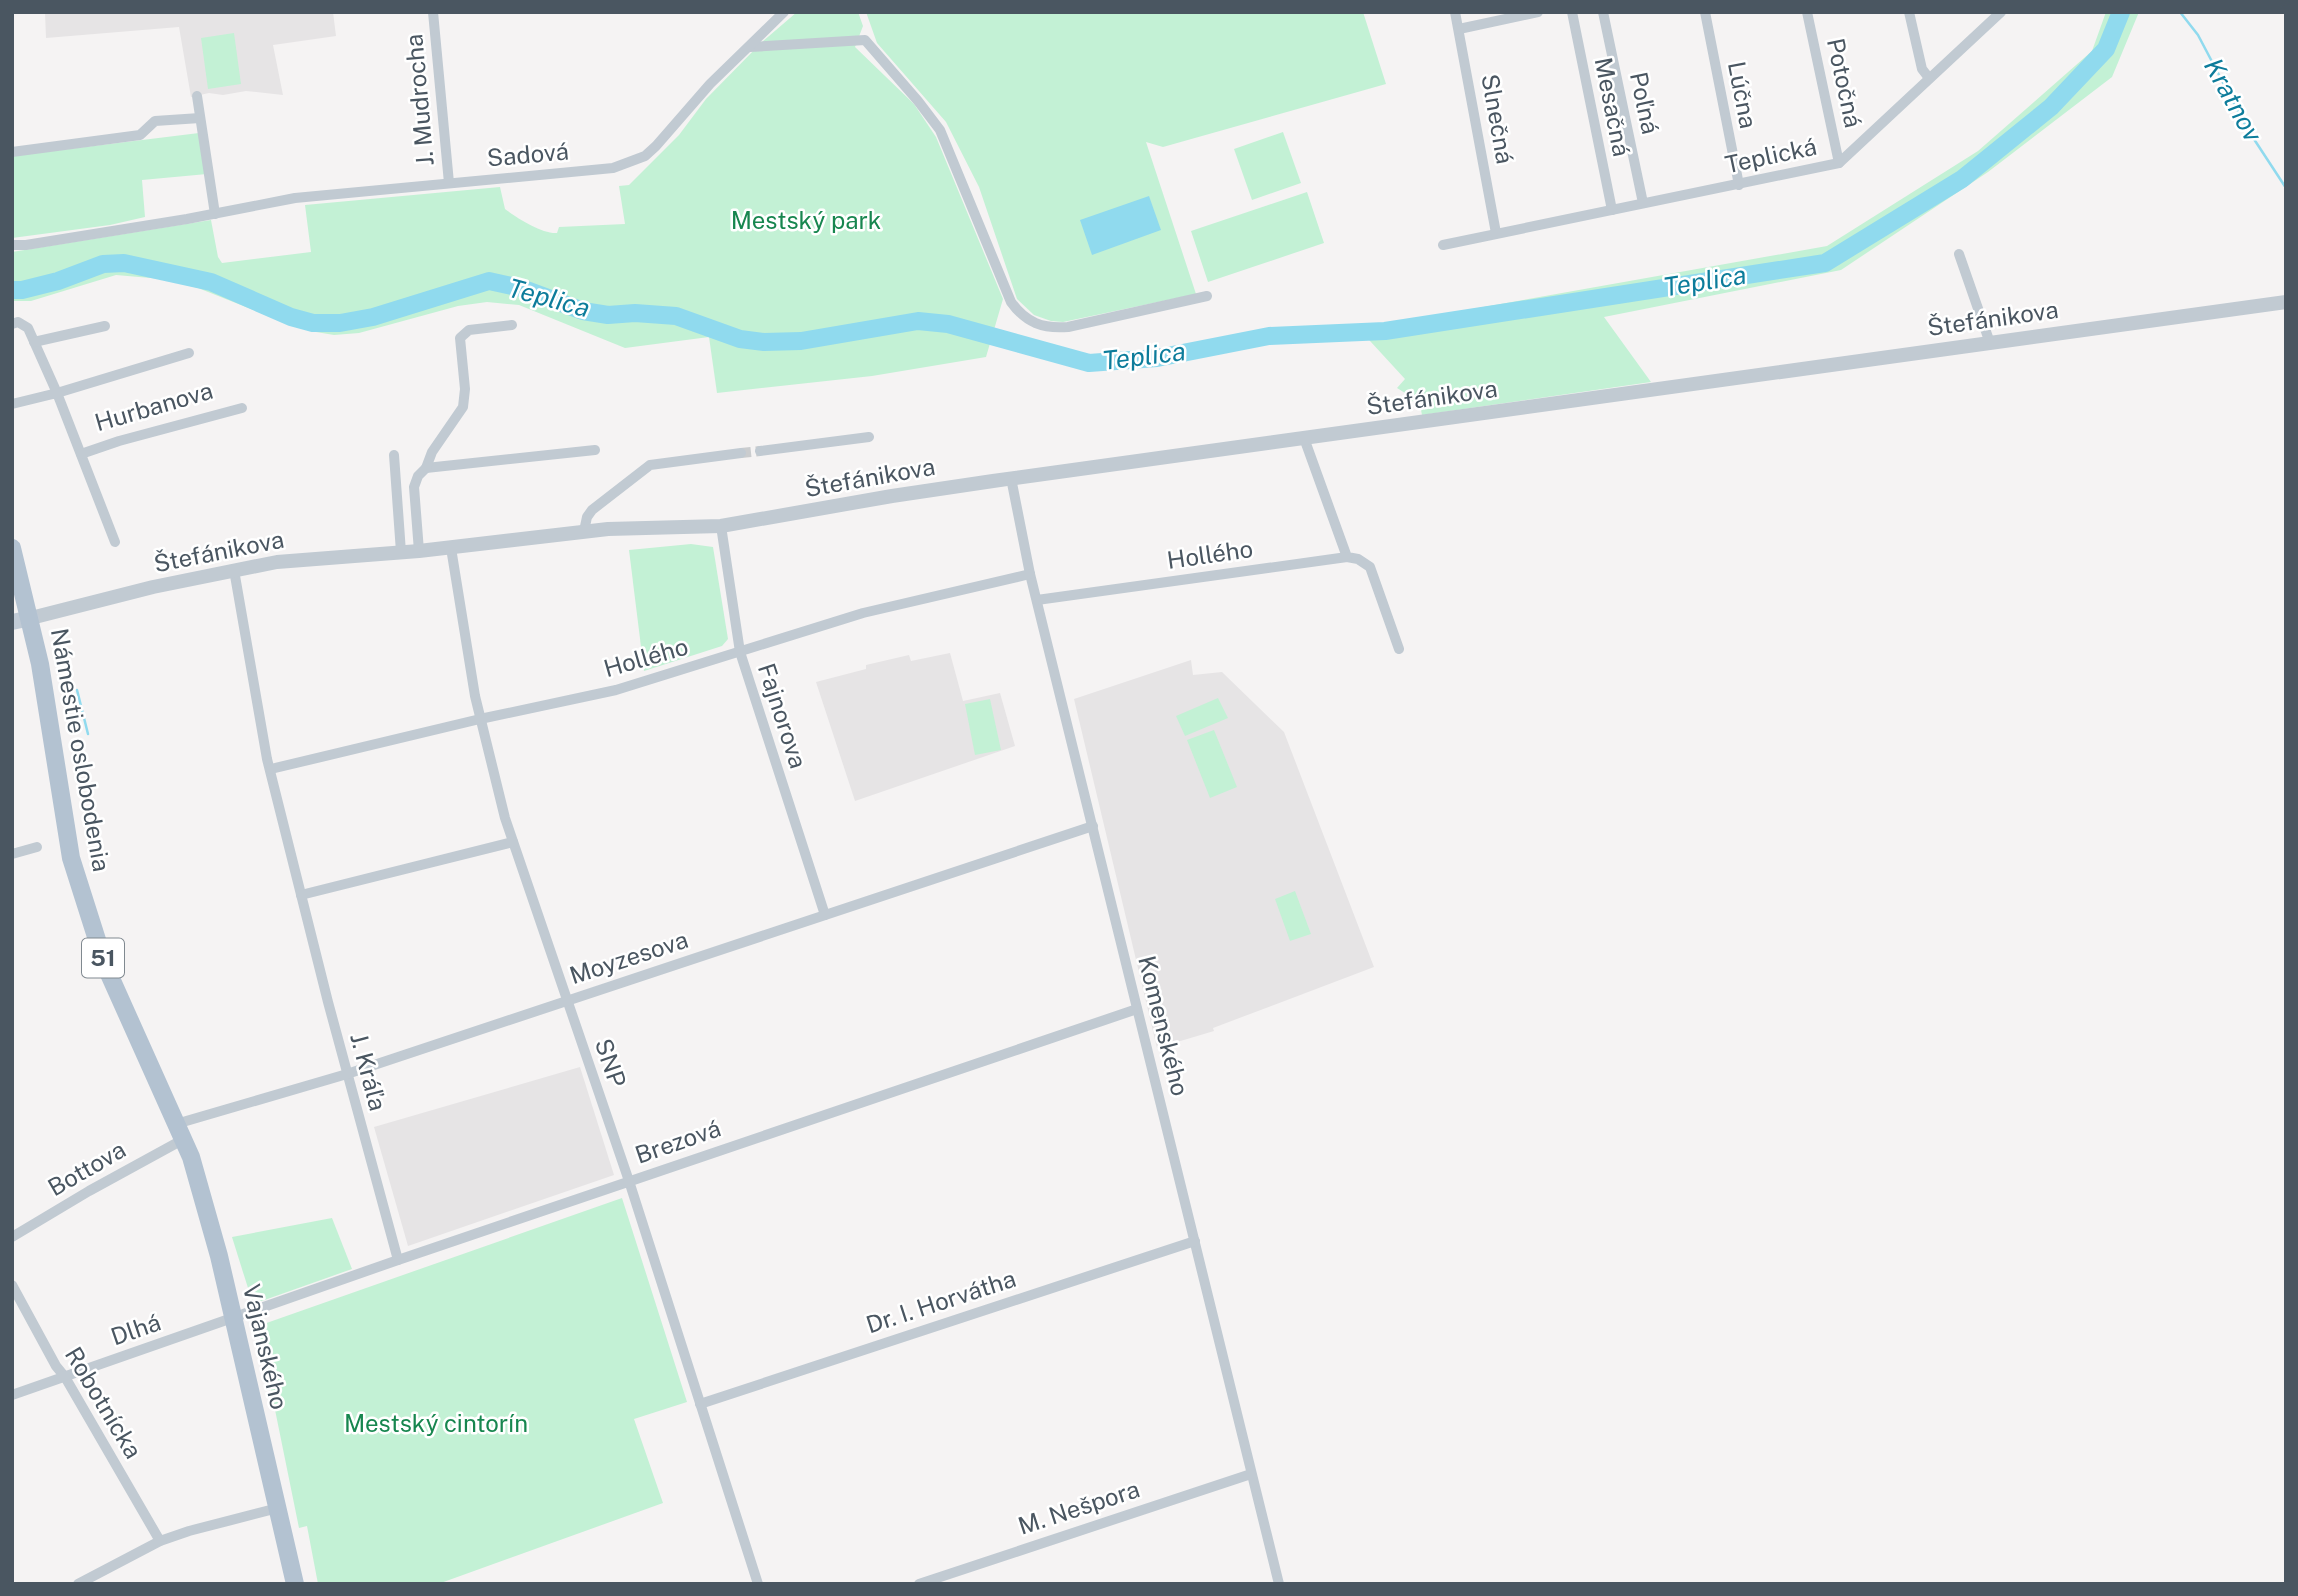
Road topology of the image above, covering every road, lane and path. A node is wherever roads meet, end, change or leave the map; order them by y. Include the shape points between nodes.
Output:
1 (433, 12) edge
2 (785, 12) edge
3 (1455, 12) edge
4 (1538, 12) edge
5 (1572, 12) edge
6 (1603, 12) edge
7 (1705, 12) edge
8 (1807, 12) edge
9 (1909, 12) edge
10 (2001, 12) edge
11 (1459, 29) junction
12 (750, 47) junction
13 (1929, 78) junction
14 (197, 96) dead end
15 (200, 118) junction
16 (12, 152) edge
17 (1839, 163) junction
18 (449, 183) junction
19 (1739, 185) junction
20 (1643, 203) junction
21 (1612, 210) junction
22 (215, 214) junction
23 (1496, 233) junction
24 (12, 245) edge
25 (1443, 245) dead end
26 (1959, 254) dead end
27 (1207, 296) dead end
28 (2286, 302) edge
29 (12, 324) edge
30 (512, 325) dead end
31 (105, 326) dead end
32 (34, 342) junction
33 (1990, 342) junction
34 (189, 353) dead end
35 (57, 393) junction
36 (12, 404) edge
37 (242, 408) dead end
38 (869, 437) dead end
39 (1304, 438) junction
40 (595, 450) dead end
41 (760, 451) tunnel mouth
42 (741, 453) tunnel mouth
43 (81, 454) junction
44 (394, 455) dead end
45 (426, 468) junction
46 (1011, 478) junction
47 (721, 526) junction
48 (584, 531) junction
49 (114, 542) dead end
50 (12, 548) edge
51 (451, 548) junction
52 (419, 551) junction
53 (401, 552) junction
54 (1347, 557) junction
55 (234, 570) junction
56 (1030, 574) junction
57 (1037, 600) junction
58 (31, 618) junction
59 (12, 622) edge
60 (1399, 649) dead end
61 (740, 652) junction
62 (480, 719) junction
63 (271, 769) junction
64 (1093, 826) junction
65 (513, 842) junction
66 (37, 847) dead end
67 (12, 854) edge
68 (302, 895) junction
69 (825, 915) junction
70 (566, 1000) junction
71 (1137, 1009) junction
72 (347, 1073) junction
73 (180, 1132) junction
74 (629, 1181) junction
75 (12, 1237) edge
76 (1195, 1241) junction
77 (398, 1260) junction
78 (12, 1285) edge
79 (233, 1318) junction
80 (65, 1377) junction
81 (12, 1395) edge
82 (700, 1404) junction
83 (1251, 1474) junction
84 (278, 1508) junction
85 (160, 1541) junction
86 (78, 1584) edge
87 (295, 1584) edge
88 (758, 1584) edge
89 (919, 1584) edge
90 (1279, 1584) edge

1 - 18 street, J. Mudrocha
2 - 12 street, Sadová
3 - 11 street, Slnečná
4 - 11 street
5 - 21 street, Mesačná
6 - 20 street, Poľná
7 - 19 street, Lúčna
8 - 17 street, Potočná
9 - 13 street via 1922,69
10 - 13 street, Teplická
11 - 23 street, Slnečná
12 - 18 street, Sadová via 710,84 656,146 632,162 613,168
12 - 27 street via 865,40 940,130 1011,302 1034,323 1068,327
13 - 17 street, Teplická
14 - 15 street
15 - 16 street via 155,121 139,135
15 - 22 street
17 - 19 street, Teplická
18 - 22 street, Sadová via 295,198
19 - 20 street, Teplická
20 - 21 street, Teplická
21 - 23 street, Teplická
22 - 24 street, Sadová
23 - 25 street, Teplická
26 - 33 street
28 - 33 street, Štefánikova
29 - 32 street, Hurbanova via 28,328
30 - 45 street via 469,330 460,338 463,407
31 - 32 street
32 - 35 street, Hurbanova
33 - 39 street, Štefánikova
34 - 35 street, Hurbanova
35 - 36 street, Hurbanova
35 - 43 street, Hurbanova
37 - 43 street, Hurbanova
38 - 41 street, Štefánikova
39 - 46 street, Štefánikova
39 - 54 street
40 - 45 street
42 - 48 street via 650,465 592,510
43 - 49 street, Hurbanova
44 - 53 street
45 - 52 street via 414,487
46 - 47 street, Štefánikova
46 - 56 street, Komenského
47 - 48 street, Štefánikova
47 - 61 street, Fajnorova
48 - 51 street, Štefánikova
50 - 58 main road, 51
51 - 52 street, Štefánikova
51 - 62 street, SNP
52 - 53 street, Štefánikova
53 - 55 street, Štefánikova via 292,560
54 - 57 street, Hollého
54 - 60 street via 1370,567
55 - 58 street, Štefánikova
55 - 63 street, J. Kráľa
56 - 57 street, Komenského
56 - 61 street, Hollého via 863,613
57 - 64 street, Komenského
58 - 59 main road
58 - 73 main road, Námestie oslobodenia / 51 via 71,858 105,965
61 - 62 street, Hollého via 616,690
61 - 69 street, Fajnorova
62 - 63 street, Hollého
62 - 65 street, SNP
63 - 68 street, J. Kráľa
64 - 69 street, Moyzesova
64 - 71 street, Komenského
65 - 68 street
65 - 70 street, SNP
66 - 67 street
68 - 72 street, J. Kráľa
69 - 70 street, Moyzesova
70 - 72 street, Moyzesova
70 - 74 street, SNP
71 - 74 street, Brezová
71 - 76 street, Komenského
72 - 73 street, Moyzesova
72 - 77 street, J. Kráľa
73 - 75 street, Bottova
73 - 79 main road, Vajanského / 51 via 209,1217
74 - 77 street, Brezová
74 - 82 street, SNP
76 - 82 street, Dr. I. Horvátha
76 - 83 street, Komenského
77 - 79 street, Brezová
78 - 80 street, Robotnícka
79 - 80 street, Dlhá
79 - 84 main road, Vajanského / 51
80 - 81 street, Dlhá
80 - 85 street, Robotnícka
82 - 88 street, SNP
83 - 89 street, M. Nešpora
83 - 90 street, Komenského
84 - 85 street
84 - 87 main road, Vajanského / 51
85 - 86 street

